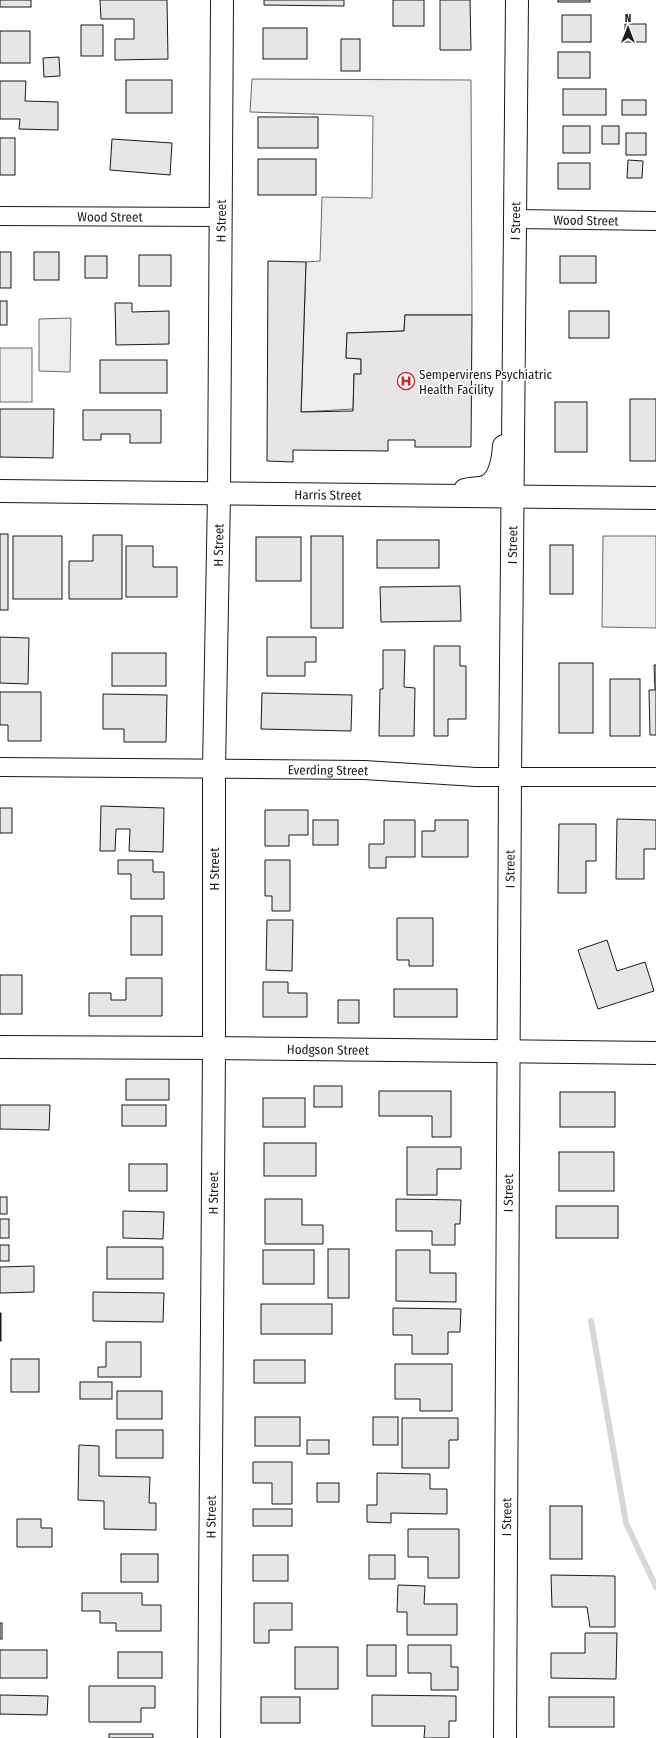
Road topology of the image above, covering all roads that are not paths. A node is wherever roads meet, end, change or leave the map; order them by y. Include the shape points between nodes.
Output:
1 (222, 0) edge
2 (517, 0) edge
3 (0, 216) edge
4 (220, 217) junction
5 (516, 219) junction
6 (656, 221) edge
7 (514, 401) junction
8 (0, 491) edge
9 (219, 494) junction
10 (447, 496) junction
11 (512, 497) junction
12 (656, 498) edge
13 (0, 767) edge
14 (214, 769) junction
15 (510, 777) junction
16 (656, 777) edge
17 (0, 1047) edge
18 (214, 1048) junction
19 (509, 1052) junction
20 (656, 1053) edge
21 (209, 1738) edge
22 (505, 1738) edge

1 - 4 main road, H Street
2 - 5 main road, I Street
3 - 4 street, Wood Street
4 - 9 main road, H Street
5 - 6 street, Wood Street
5 - 7 main road, I Street
7 - 10 main road via 505,419 500,471 492,482 485,486
7 - 11 main road, I Street
8 - 9 main road, Harris Street
9 - 10 main road, Harris Street
9 - 14 main road, H Street
10 - 11 main road, Harris Street
11 - 12 main road, Harris Street
11 - 15 main road, I Street
13 - 14 street, Everding Street
14 - 15 street, Everding Street via 364,770
14 - 18 main road, H Street
15 - 16 street, Everding Street
15 - 19 main road, I Street
17 - 18 main road, Hodgson Street
18 - 19 main road, Hodgson Street
18 - 21 main road, H Street
19 - 20 main road, Hodgson Street
19 - 22 main road, I Street

